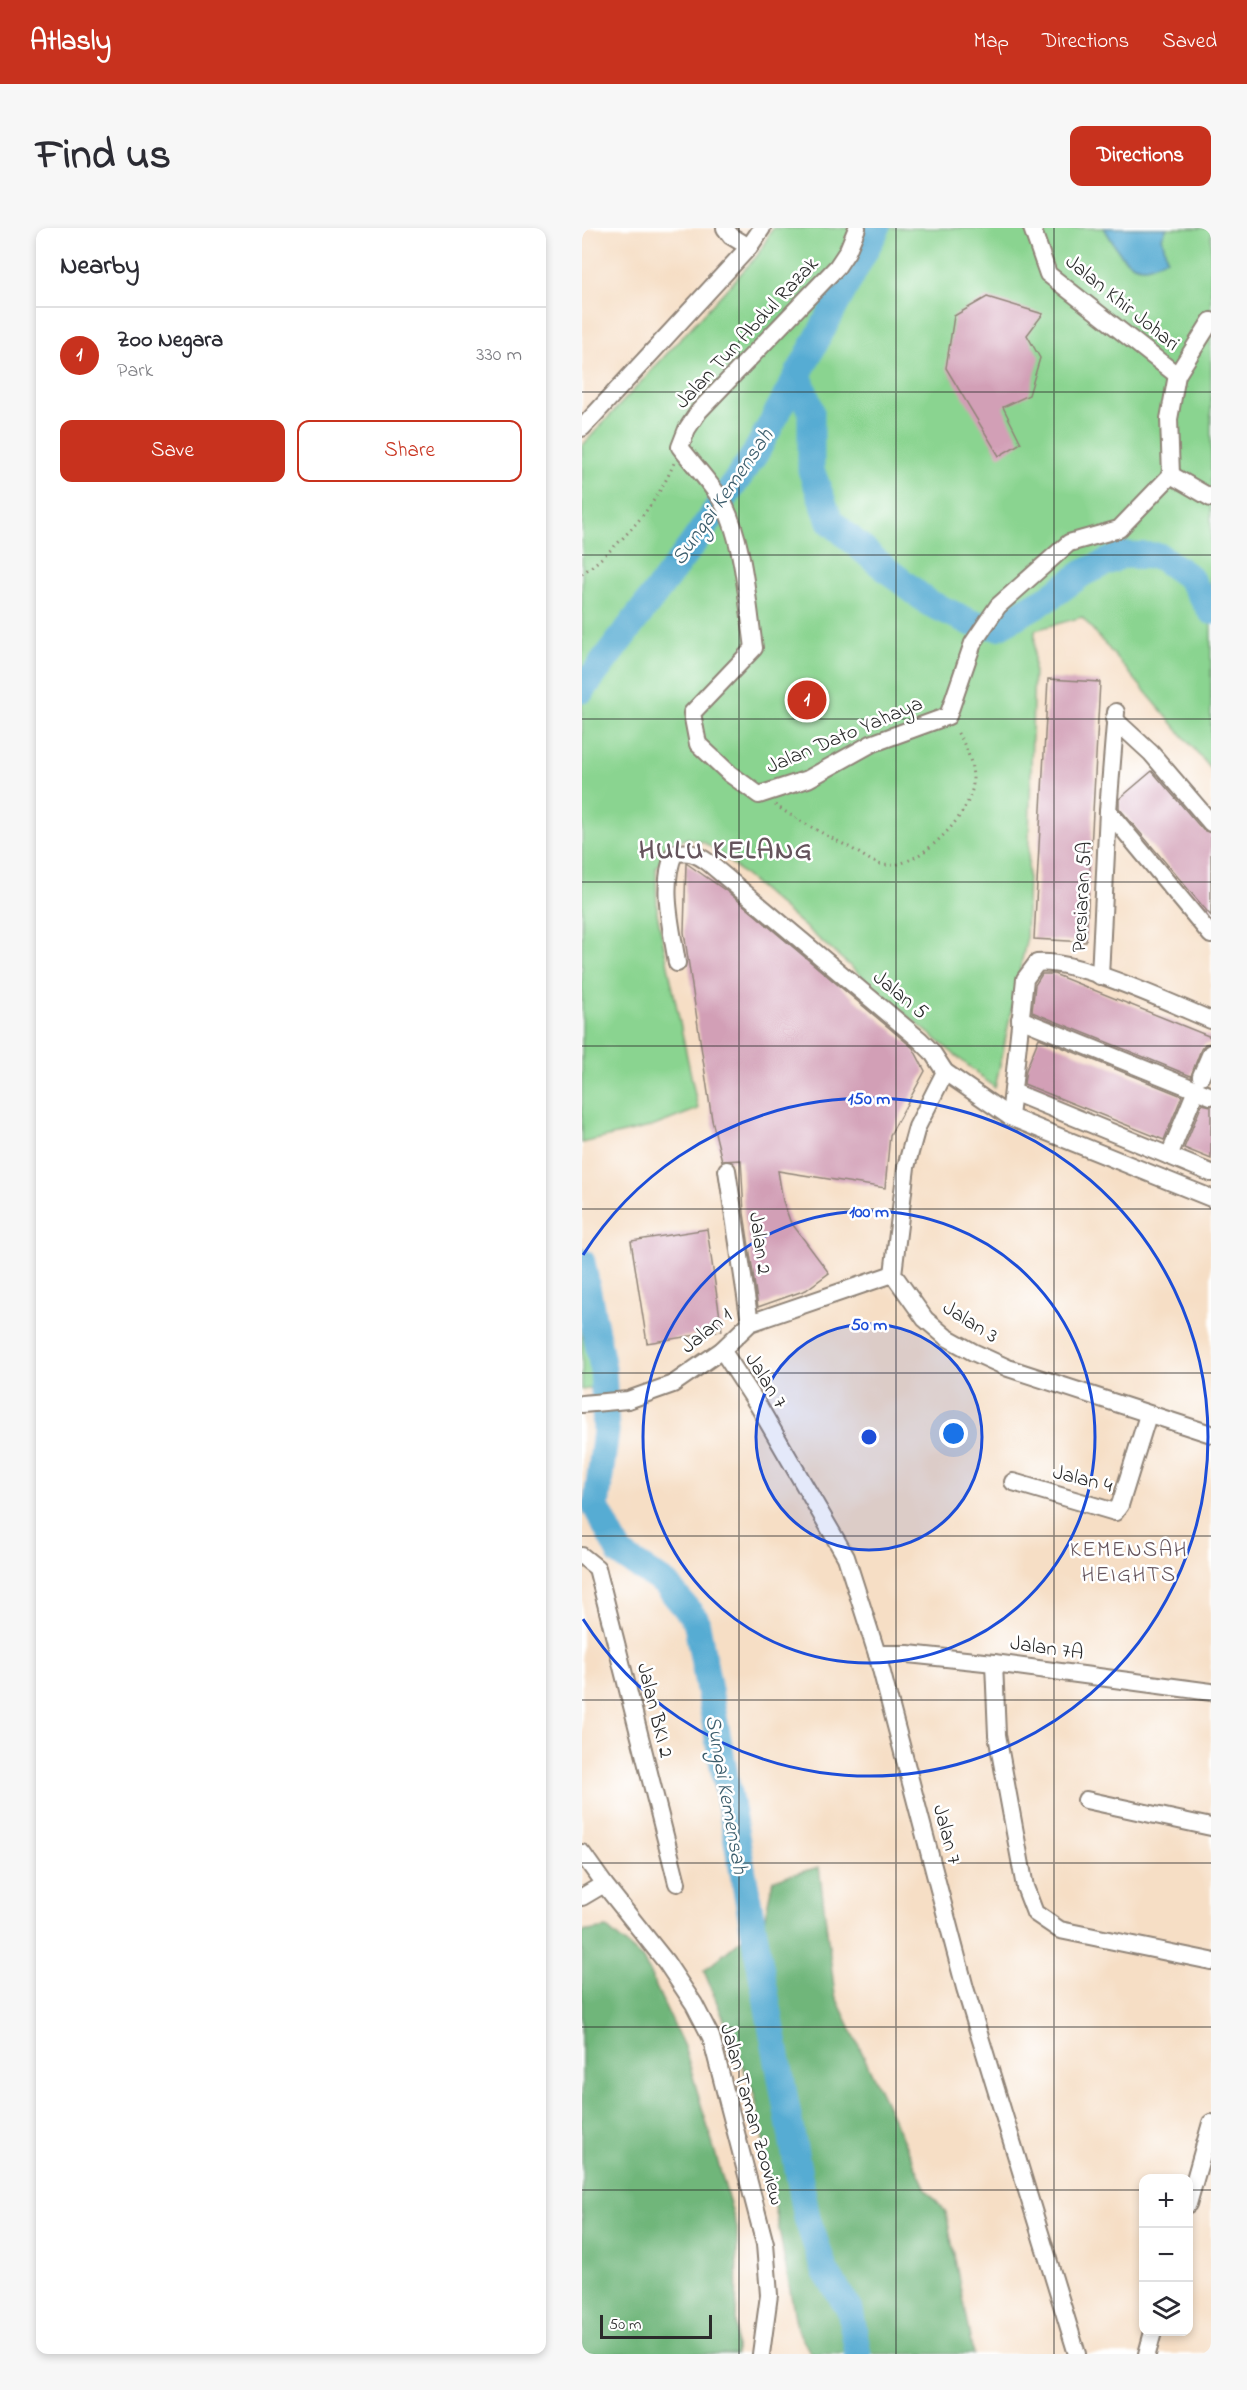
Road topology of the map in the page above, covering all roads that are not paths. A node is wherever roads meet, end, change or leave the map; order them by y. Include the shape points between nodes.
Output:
1 (725, 228) edge
2 (762, 228) edge
3 (857, 228) edge
4 (1032, 228) edge
5 (749, 247) junction
6 (1211, 321) edge
7 (1178, 375) junction
8 (582, 428) edge
9 (1171, 475) junction
10 (1211, 498) edge
11 (759, 795) joint
12 (1108, 811) junction
13 (1211, 823) edge
14 (1211, 935) edge
15 (677, 963) dead end
16 (1100, 976) junction
17 (1020, 1019) junction
18 (1211, 1020) edge
19 (1211, 1053) edge
20 (945, 1072) junction
21 (1203, 1088) edge
22 (1012, 1092) junction
23 (1010, 1117) junction
24 (1169, 1156) junction
25 (727, 1170) dead end
26 (1211, 1173) edge
27 (1211, 1198) edge
28 (893, 1274) junction
29 (750, 1323) junction
30 (722, 1350) junction
31 (582, 1404) edge
32 (1148, 1415) junction
33 (1211, 1434) edge
34 (1013, 1482) dead end
35 (582, 1556) edge
36 (877, 1654) junction
37 (994, 1663) junction
38 (1211, 1692) edge
39 (1086, 1800) dead end
40 (1211, 1827) edge
41 (582, 1853) edge
42 (677, 1883) dead end
43 (604, 1884) junction
44 (582, 1897) edge
45 (1211, 1960) edge
46 (1211, 2123) edge
47 (1193, 2186) edge
48 (1152, 2336) edge
49 (761, 2354) edge
50 (1077, 2354) edge
51 (1147, 2354) edge

1 - 5 street
2 - 5 street
3 - 11 street, Jalan Tun Abdul Razak via 837,267 699,411 680,447 721,500 735,537 754,648 692,713 698,744
4 - 7 street, Jalan Khir Johari via 1048,274
5 - 8 street
6 - 7 street
7 - 9 street via 1169,419
9 - 10 street
9 - 11 street, Jalan Dato Yahaya via 1119,529 1069,543 998,606 973,643 948,716 871,744 808,779
12 - 13 street, Persiaran 5A via 1115,716
12 - 14 street, Persiaran 5A
12 - 16 street, Persiaran 5A
15 - 20 street, Jalan 5 via 668,888 674,854 684,851 709,862 920,1040
16 - 17 street, Persiaran 5A via 1057,963 1036,963 1025,979
16 - 18 street
17 - 21 street
17 - 22 street, Persiaran 5A
19 - 21 street
20 - 23 street, Jalan 5
20 - 28 street via 917,1127 906,1167
21 - 24 street
22 - 23 street, Persiaran 5A
22 - 24 street
23 - 27 street, Jalan 5
24 - 26 street
25 - 29 street, Jalan 2
28 - 29 street, Jalan 1
28 - 32 street, Jalan 3 via 925,1319 973,1352 1008,1368
29 - 30 street, Jalan 1
30 - 31 street, Jalan 1 via 673,1384 628,1400
30 - 36 street, Jalan 7 via 846,1557
32 - 33 street, Jalan 3
32 - 34 street, Jalan 4 via 1115,1512
35 - 42 street, Jalan BKI 2 via 597,1568
36 - 37 street, Jalan 7A
36 - 50 street, Jalan 7 via 965,1988
37 - 38 street, Jalan 7A
37 - 45 street via 997,1735 1025,1887 1035,1913 1060,1930
39 - 40 street
41 - 43 street, Jalan Taman Zooview
43 - 44 street
43 - 49 street, Jalan Taman Zooview via 666,1962 711,2037 765,2244 768,2295
46 - 47 street
48 - 51 street

